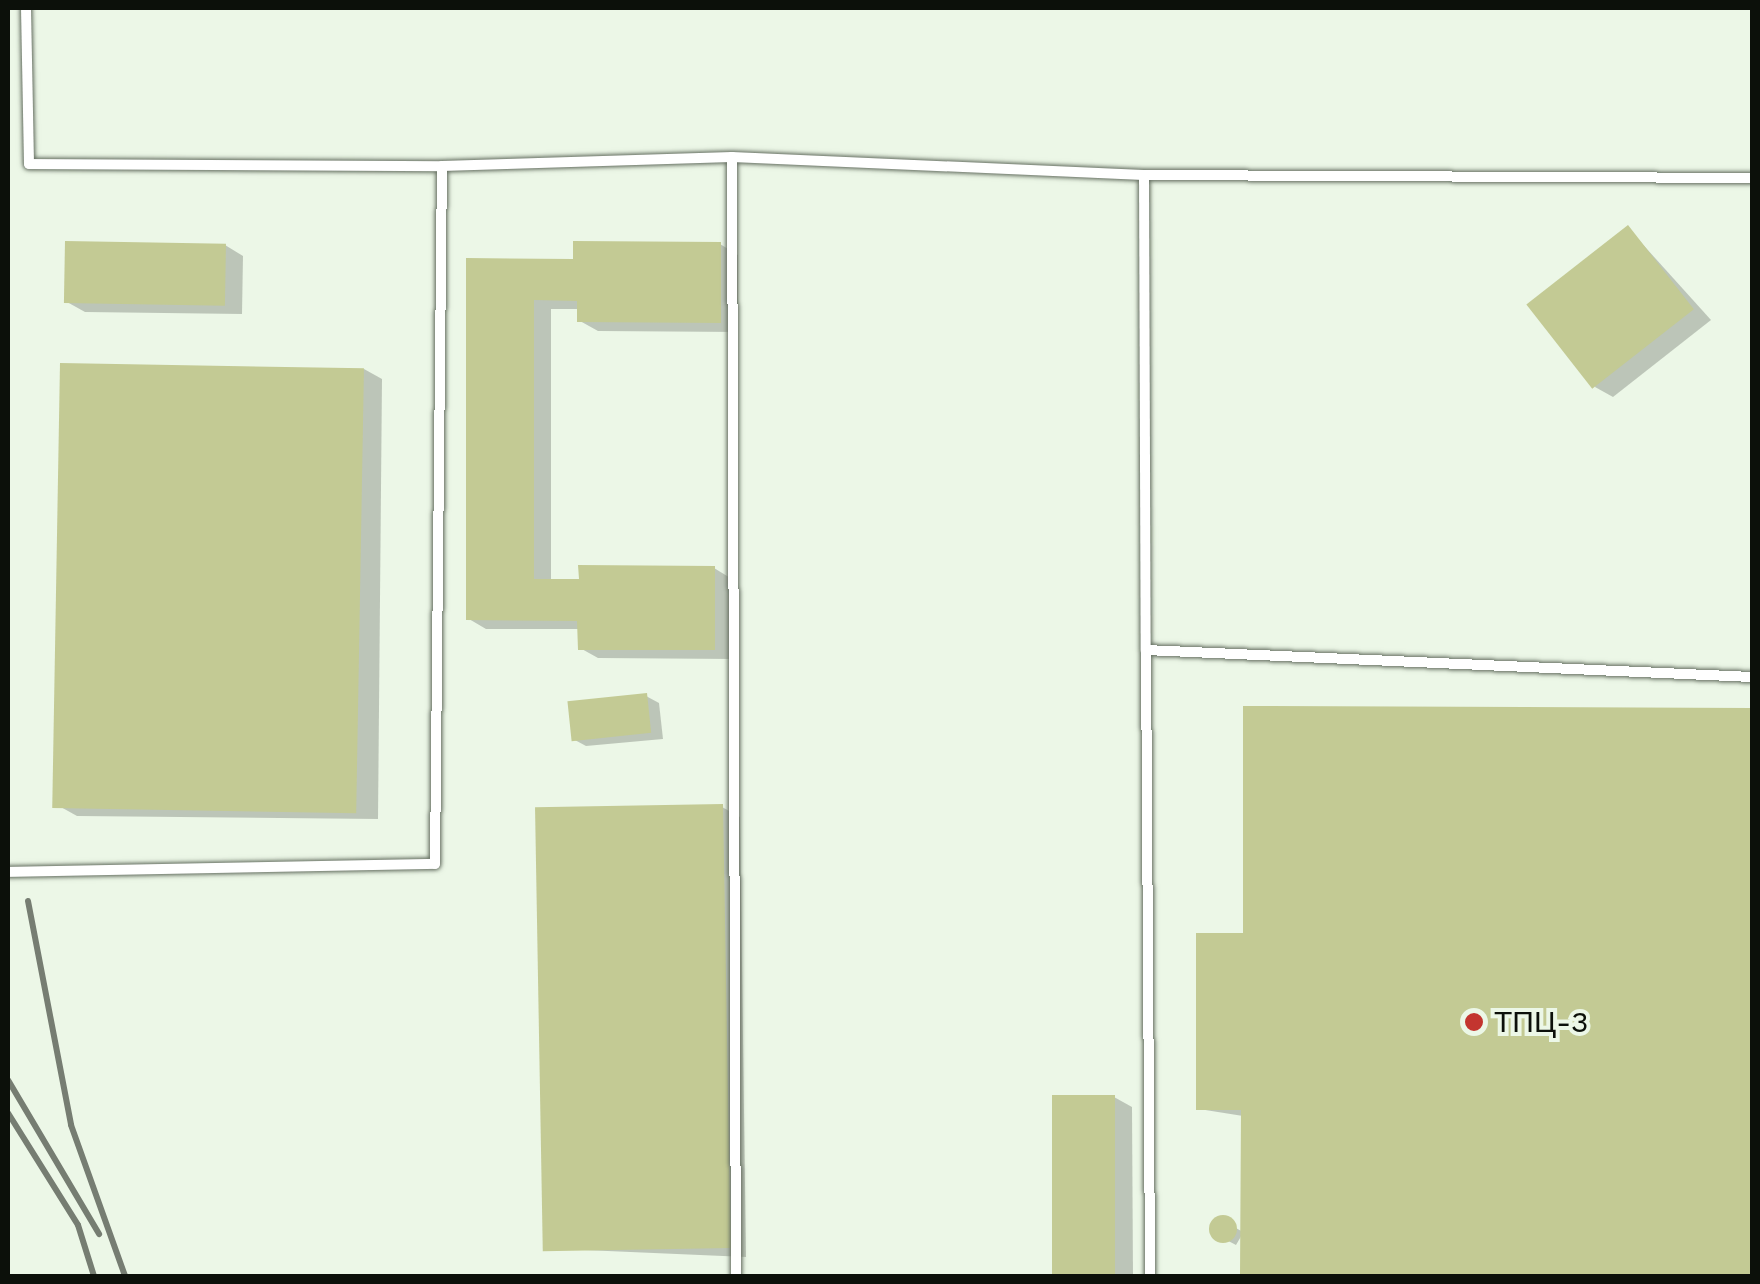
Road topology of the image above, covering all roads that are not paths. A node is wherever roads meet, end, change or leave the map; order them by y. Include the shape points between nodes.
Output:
1 (26, 8) edge
2 (732, 157) junction
3 (442, 166) junction
4 (1144, 176) junction
5 (1752, 178) edge
6 (1146, 650) junction
7 (1752, 677) edge
8 (8, 872) edge
9 (736, 1276) edge
10 (1150, 1276) edge

1 - 3 lane via 29,164
2 - 3 lane
2 - 4 lane
2 - 9 lane
3 - 8 lane via 436,864
4 - 5 lane
4 - 6 lane
6 - 7 lane
6 - 10 lane

